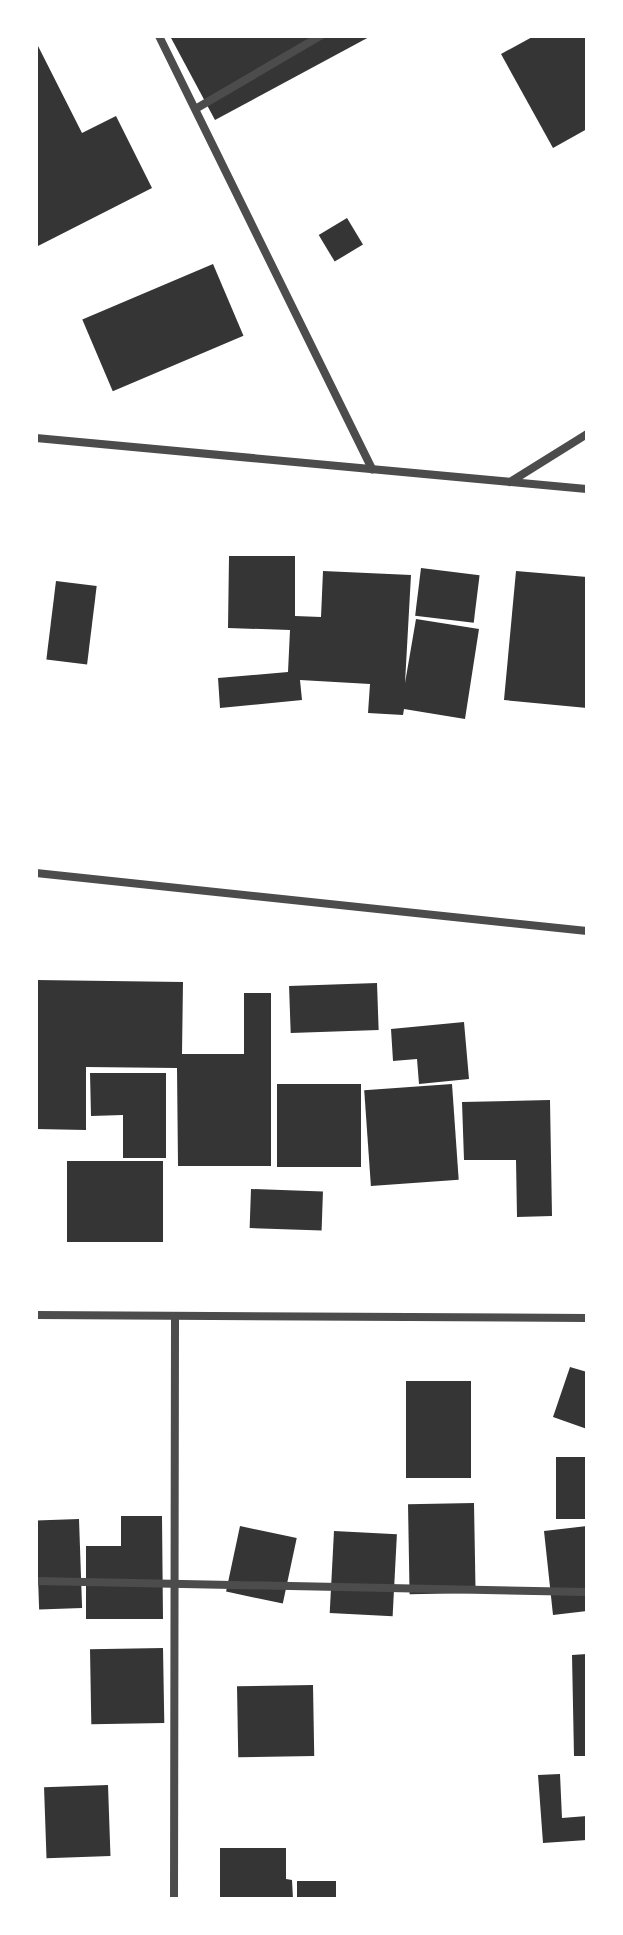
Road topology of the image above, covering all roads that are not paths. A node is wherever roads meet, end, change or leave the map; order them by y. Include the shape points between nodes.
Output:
1 (159, 36) edge
2 (320, 36) edge
3 (197, 108) junction
4 (587, 434) edge
5 (36, 438) edge
6 (372, 469) junction
7 (510, 482) junction
8 (587, 489) edge
9 (36, 873) edge
10 (587, 931) edge
11 (36, 1315) edge
12 (175, 1316) junction
13 (587, 1318) edge
14 (36, 1581) edge
15 (173, 1584) junction
16 (587, 1592) edge
17 (174, 1899) edge

1 - 3 street
2 - 3 street
3 - 6 street
4 - 7 street
5 - 6 street
6 - 7 street
7 - 8 street
9 - 10 street
11 - 12 street
12 - 13 street
12 - 15 street
14 - 15 street
15 - 16 street
15 - 17 street

